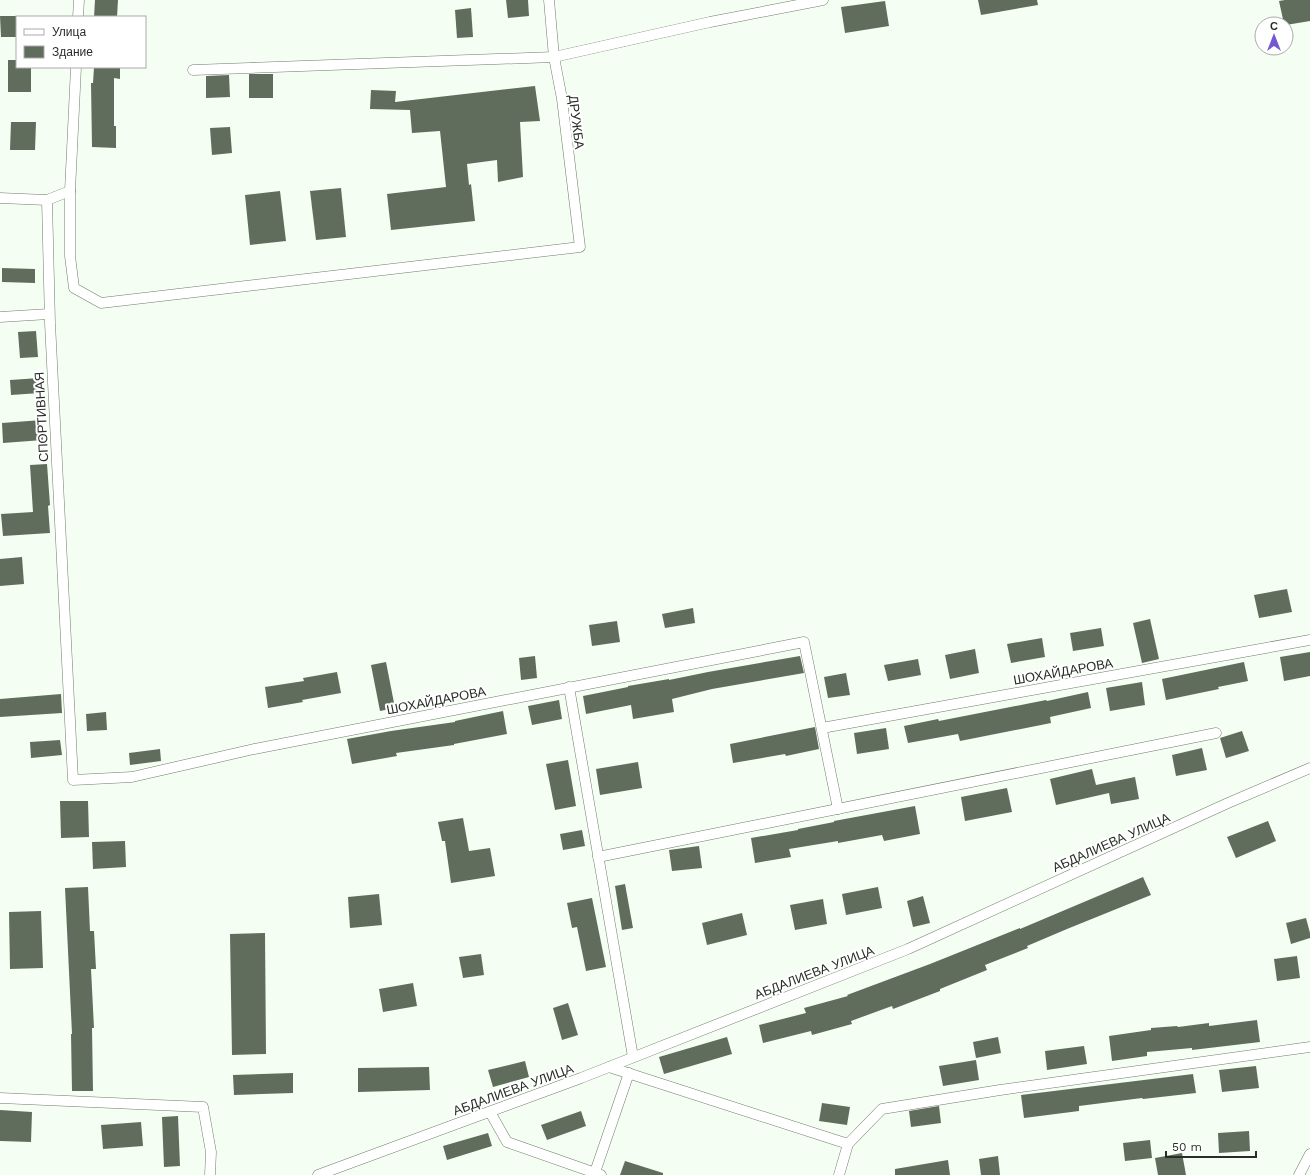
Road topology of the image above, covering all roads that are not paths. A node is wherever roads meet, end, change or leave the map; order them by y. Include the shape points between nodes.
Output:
1 (79, 0) edge
2 (549, 0) edge
3 (823, 0) edge
4 (78, 16) edge
5 (554, 57) junction
6 (76, 68) edge
7 (193, 70) dead end
8 (70, 191) junction
9 (0, 198) edge
10 (47, 200) junction
11 (50, 314) junction
12 (0, 318) edge
13 (1310, 640) edge
14 (569, 687) junction
15 (822, 728) junction
16 (1216, 733) dead end
17 (1310, 768) edge
18 (74, 780) joint
19 (838, 809) junction
20 (598, 857) junction
21 (1310, 1047) edge
22 (633, 1057) junction
23 (609, 1066) junction
24 (629, 1073) junction
25 (0, 1098) edge
26 (490, 1112) junction
27 (848, 1144) junction
28 (1310, 1154) edge
29 (596, 1174) edge
30 (210, 1175) edge
31 (318, 1175) edge
32 (839, 1175) edge
33 (1299, 1175) edge

1 - 4 street
2 - 5 street, ДРУЖБА
3 - 5 street
5 - 7 street
5 - 8 street, ДРУЖБА via 562,99 580,247 101,303 74,288 70,256
6 - 8 street
8 - 10 street
9 - 10 street
10 - 11 street, СПОРТИВНАЯ
11 - 12 street
11 - 18 street, СПОРТИВНАЯ
13 - 15 street, ШОХАЙДАРОВА
14 - 15 street, ШОХАЙДАРОВА via 804,642
14 - 18 street, ШОХАЙДАРОВА via 254,749 132,777
14 - 20 street
15 - 19 street
16 - 19 street
17 - 22 street, АБДАЛИЕВА УЛИЦА via 908,949
19 - 20 street
20 - 22 street
21 - 27 street via 882,1109
22 - 23 street, АБДАЛИЕВА УЛИЦА
23 - 24 street
23 - 26 street, АБДАЛИЕВА УЛИЦА
24 - 27 street
24 - 29 street
25 - 30 street via 203,1107 211,1152
26 - 29 street via 507,1142
26 - 31 street, АБДАЛИЕВА УЛИЦА
27 - 32 street
28 - 33 street

